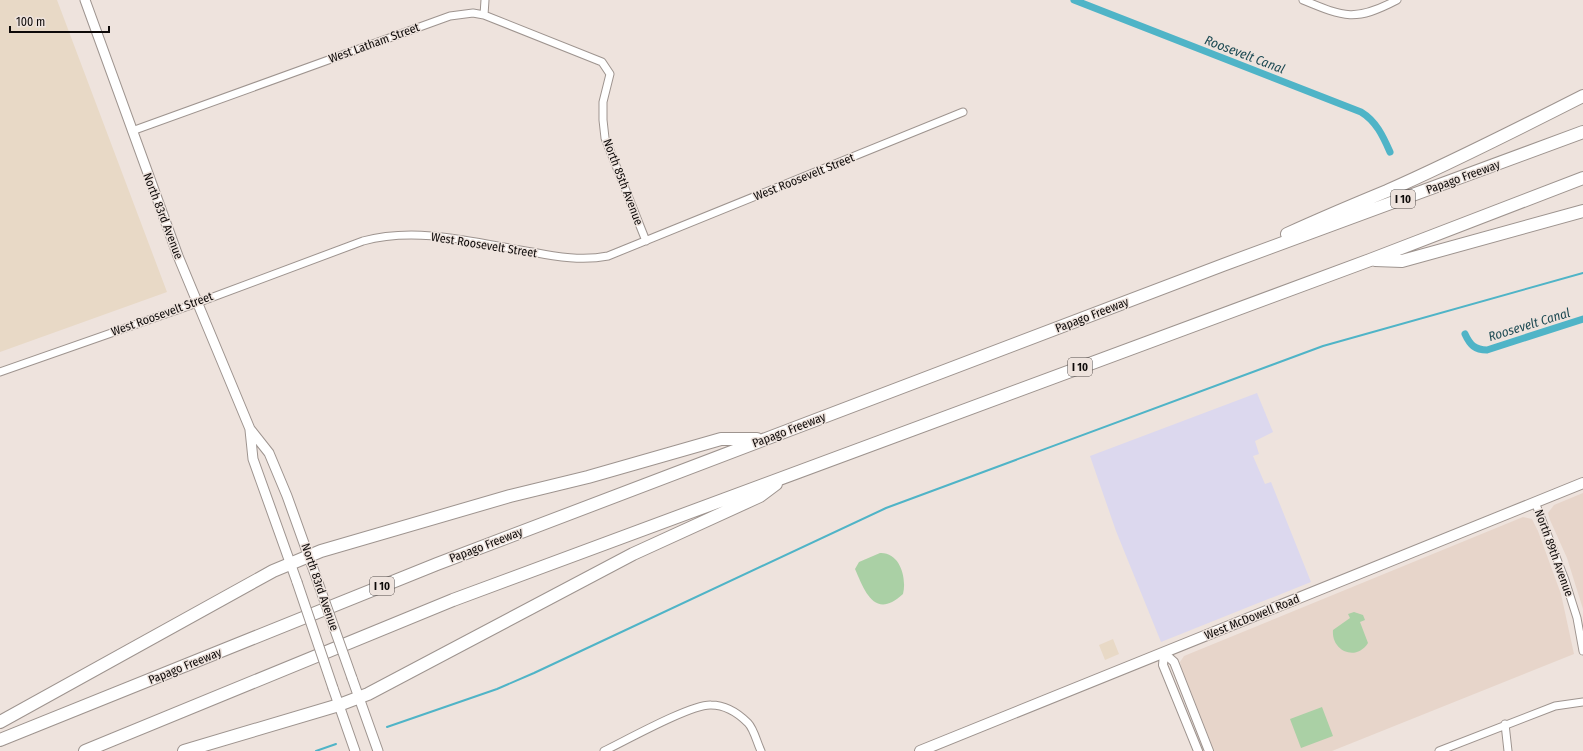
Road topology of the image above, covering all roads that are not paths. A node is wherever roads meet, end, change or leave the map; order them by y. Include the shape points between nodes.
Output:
1 (85, 0) edge
2 (485, 0) edge
3 (1303, 0) edge
4 (1397, 0) edge
5 (484, 15) junction
6 (610, 74) joint
7 (1583, 96) edge
8 (963, 112) dead end
9 (132, 131) junction
10 (1583, 132) edge
11 (1583, 178) edge
12 (1583, 211) edge
13 (646, 242) junction
14 (1370, 260) junction
15 (1223, 265) junction
16 (197, 303) junction
17 (0, 372) edge
18 (250, 429) junction
19 (766, 438) junction
20 (790, 474) junction
21 (1583, 483) edge
22 (1536, 502) junction
23 (309, 555) junction
24 (291, 563) junction
25 (1583, 651) edge
26 (1164, 653) junction
27 (359, 697) junction
28 (1583, 702) edge
29 (339, 705) junction
30 (0, 722) edge
31 (1505, 724) junction
32 (0, 740) edge
33 (85, 751) edge
34 (184, 751) edge
35 (355, 751) edge
36 (378, 751) edge
37 (604, 751) edge
38 (761, 751) edge
39 (920, 751) edge
40 (1198, 751) edge
41 (1209, 751) edge
42 (1439, 751) edge
43 (1508, 751) edge

1 - 9 main road, North 83rd Avenue
2 - 5 street
3 - 4 street via 1338,14 1351,15 1380,9
5 - 6 street, West Latham Street via 602,62
5 - 9 street, West Latham Street via 463,14 446,18
6 - 13 street, North 85th Avenue via 603,102 605,138
7 - 15 highway via 1507,135 1386,191 1335,211
8 - 13 street, West Roosevelt Street
9 - 16 main road, North 83rd Avenue
10 - 15 highway, Papago Freeway / I 10
11 - 14 highway, I 10
12 - 14 highway via 1402,261
13 - 16 street, West Roosevelt Street via 608,256 585,259 420,235 384,236 364,241
14 - 20 highway, I 10
15 - 19 highway, Papago Freeway / I 10
16 - 17 street, West Roosevelt Street
16 - 18 main road, North 83rd Avenue via 228,371
18 - 23 main road, North 83rd Avenue via 269,453
18 - 24 main road, North 83rd Avenue via 254,459
19 - 23 highway via 721,439 510,496
19 - 32 highway, Papago Freeway / I 10 via 437,564
20 - 27 highway via 760,496 633,554
20 - 33 highway, I 10 via 453,600
21 - 22 main road, West McDowell Road
22 - 25 street, North 89th Avenue via 1566,580
22 - 26 main road, West McDowell Road
23 - 24 highway
23 - 27 main road, North 83rd Avenue, bridge
24 - 29 main road, North 83rd Avenue, bridge
24 - 30 highway
26 - 39 main road, West McDowell Road
26 - 40 street via 1163,665
26 - 41 street via 1174,662
27 - 29 highway
27 - 36 main road, North 83rd Avenue
28 - 31 street via 1562,704
29 - 34 highway
29 - 35 main road, North 83rd Avenue
31 - 42 street
31 - 43 street
37 - 38 street via 688,711 709,704 721,706 738,714 740,719 748,723

